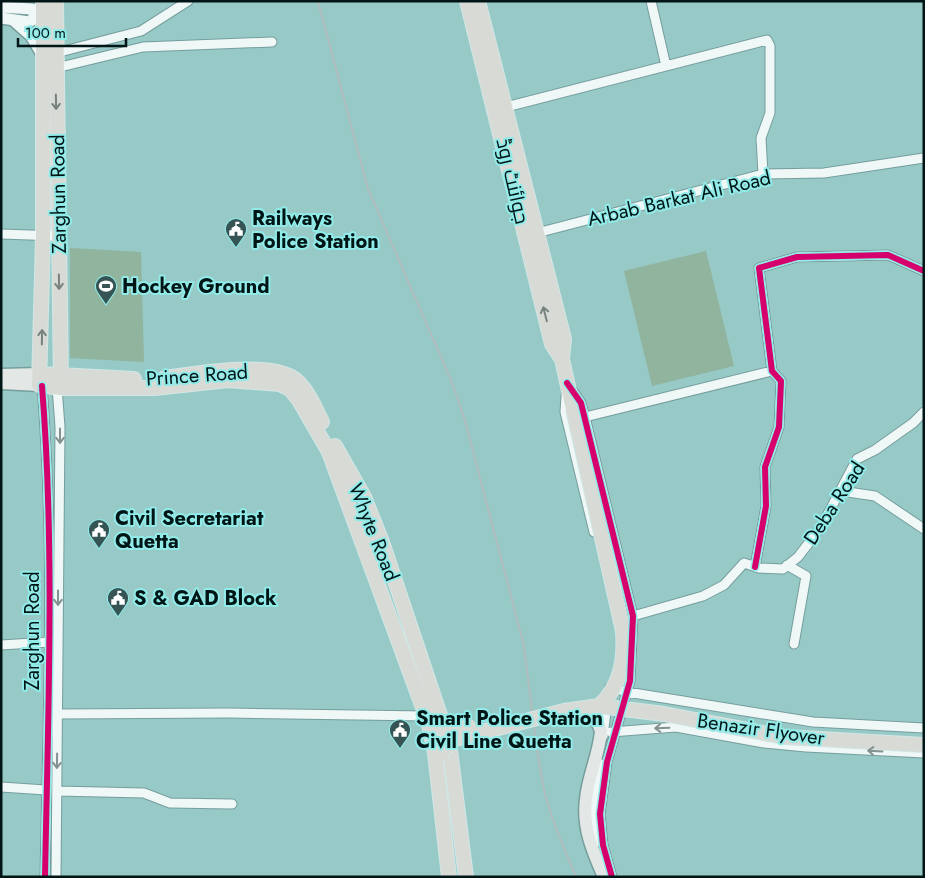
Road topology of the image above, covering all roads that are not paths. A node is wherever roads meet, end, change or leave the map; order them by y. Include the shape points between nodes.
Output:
1 (43, 1) edge
2 (56, 1) edge
3 (188, 1) edge
4 (467, 1) edge
5 (478, 1) edge
6 (651, 1) edge
7 (1, 7) edge
8 (13, 11) edge
9 (272, 42) dead end
10 (52, 59) junction
11 (666, 66) junction
12 (506, 108) junction
13 (924, 158) edge
14 (763, 174) junction
15 (1, 234) edge
16 (532, 235) junction
17 (58, 236) junction
18 (43, 237) junction
19 (924, 271) edge
20 (772, 371) junction
21 (1, 375) edge
22 (50, 383) junction
23 (567, 383) junction
24 (1, 384) edge
25 (924, 412) edge
26 (585, 417) junction
27 (339, 466) junction
28 (841, 491) junction
29 (924, 529) edge
30 (787, 565) junction
31 (755, 567) junction
32 (633, 616) junction
33 (48, 642) junction
34 (1, 644) edge
35 (794, 644) dead end
36 (609, 686) junction
37 (628, 692) junction
38 (602, 703) junction
39 (582, 708) junction
40 (58, 714) junction
41 (430, 721) junction
42 (924, 728) edge
43 (604, 731) junction
44 (615, 733) junction
45 (924, 736) edge
46 (924, 745) edge
47 (924, 753) edge
48 (441, 755) junction
49 (1, 787) edge
50 (46, 790) junction
51 (57, 791) junction
52 (232, 804) dead end
53 (45, 877) edge
54 (56, 877) edge
55 (450, 877) edge
56 (457, 877) edge
57 (466, 877) edge
58 (604, 877) edge
59 (611, 877) edge

1 - 10 main road, Zarghun Road
2 - 10 main road, Zarghun Road
3 - 10 street via 141,31
4 - 16 main road, جوائنٹ روڈ
5 - 12 main road, جوائنٹ روڈ
6 - 11 street
7 - 8 street
8 - 10 street
9 - 10 street via 143,47
10 -> 17 main road, Zarghun Road
10 - 18 main road, Zarghun Road
11 - 12 street
11 - 14 street via 767,40 770,46 770,113 761,138
12 - 16 main road, جوائنٹ روڈ
13 - 14 street, Arbab Barkat Ali Road via 824,173
14 - 16 street, Arbab Barkat Ali Road
15 - 18 street
16 - 23 main road, جوائنٹ روڈ via 564,339 562,359
17 - 18 street
17 -> 22 main road, Zarghun Road
22 -> 18 main road, Zarghun Road
19 - 20 street via 888,255 797,257 759,268
20 - 26 street
20 - 31 street via 781,381 779,427 765,467 766,506
21 - 22 main road, Prince Road
22 - 24 main road, Prince Road
22 - 27 main road, Prince Road via 154,380 227,369 286,374 308,394
22 - 33 street, Zarghun Road via 47,429
22 -> 40 street, Zarghun Road via 60,427
23 - 26 street via 581,403
23 - 36 street via 565,412 615,613 617,648
23 - 38 main road, جوائنٹ روڈ, bridge via 624,631 625,651 621,669 615,688
25 - 28 street, Deba Road via 875,450 857,459
26 - 32 street
27 - 41 main road, Whyte Road
27 - 41 main road, Whyte Road via 370,537
27 - 57 main road, Whyte Road via 364,497 382,542 449,742
28 - 29 street via 875,496
28 - 30 street, Deba Road via 821,528 798,557
30 - 31 street via 783,569
30 - 35 street via 806,576
31 - 32 street via 744,563 724,585 703,596
32 - 37 street
33 - 34 street
33 - 50 street, Zarghun Road
36 - 37 street
36 - 43 street
37 - 42 street via 813,722
37 - 44 street
38 - 39 main road, Benazir Flyover, bridge
38 - 41 main road, Benazir Flyover, bridge via 575,702 451,730
38 - 45 main road, Benazir Flyover via 634,701 785,728
38 - 46 main road, Benazir Flyover, bridge via 784,737
39 - 48 main road, Benazir Flyover, bridge via 455,739
39 - 58 main road via 594,717 601,731 585,811 590,843
40 - 41 street via 229,713
40 -> 51 street, Zarghun Road
41 - 48 main road
41 - 55 main road, Whyte Road
43 - 44 street
43 - 59 street via 594,820 596,846
47 -> 44 street via 764,743 676,728
44 - 59 street via 600,814
48 - 56 main road
49 - 50 street
50 - 53 street, Zarghun Road
51 - 52 street via 144,793 170,803
51 - 54 street, Zarghun Road

